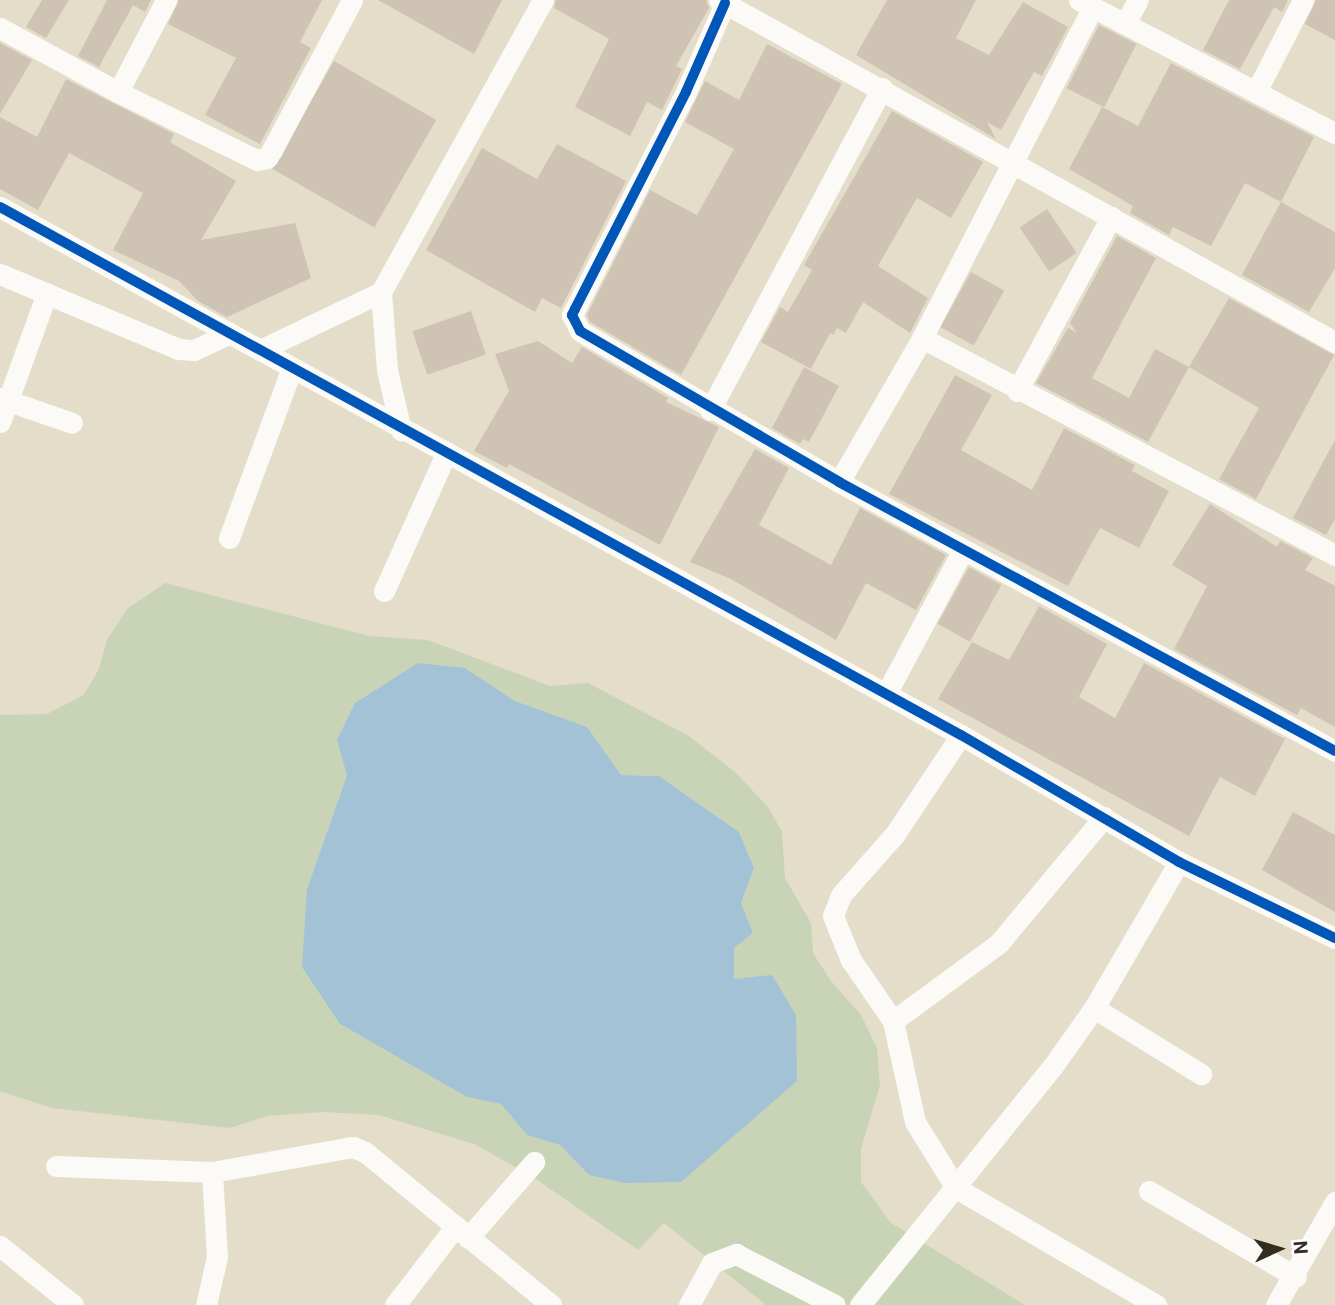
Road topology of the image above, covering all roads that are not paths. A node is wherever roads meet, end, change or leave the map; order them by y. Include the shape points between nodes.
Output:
1 (166, 0) edge
2 (352, 0) edge
3 (543, 0) edge
4 (1138, 0) edge
5 (1303, 0) edge
6 (722, 2) edge
7 (1086, 4) edge
8 (1125, 24) junction
9 (0, 28) edge
10 (882, 88) junction
11 (118, 92) junction
12 (1256, 92) junction
13 (1335, 133) edge
14 (1010, 162) junction
15 (0, 207) edge
16 (1111, 217) junction
17 (0, 274) edge
18 (381, 292) junction
19 (47, 293) junction
20 (230, 333) junction
21 (922, 338) junction
22 (1335, 342) edge
23 (260, 350) junction
24 (292, 368) junction
25 (1017, 391) junction
26 (4, 399) edge
27 (710, 410) junction
28 (0, 422) edge
29 (72, 423) dead end
30 (401, 430) junction
31 (446, 454) junction
32 (839, 482) junction
33 (229, 538) dead end
34 (963, 550) junction
35 (1335, 555) edge
36 (384, 591) dead end
37 (886, 694) junction
38 (961, 735) junction
39 (1335, 751) edge
40 (1104, 817) junction
41 (1179, 862) junction
42 (1335, 939) edge
43 (1094, 1008) junction
44 (893, 1021) junction
45 (1201, 1074) dead end
46 (534, 1162) dead end
47 (56, 1166) dead end
48 (212, 1172) junction
49 (956, 1188) junction
50 (1149, 1191) dead end
51 (1335, 1202) edge
52 (462, 1233) junction
53 (0, 1246) edge
54 (1296, 1277) junction
55 (73, 1305) edge
56 (206, 1305) edge
57 (395, 1305) edge
58 (551, 1305) edge
59 (689, 1305) edge
60 (835, 1305) edge
61 (860, 1305) edge
62 (1156, 1305) edge
63 (1276, 1305) edge

1 - 11 street
2 - 11 street via 267,158 257,160
3 - 18 street
4 - 8 street
5 - 12 street
6 - 10 street
6 - 27 street via 686,92 572,315 580,331
7 - 8 street
7 - 14 street
8 - 12 street
9 - 11 street
10 - 14 street
10 - 27 street
12 - 13 street
14 - 16 street
14 - 21 street
15 - 20 street
16 - 22 street
16 - 25 street
17 - 19 street
18 - 23 street
18 - 30 street via 387,370
19 - 20 street via 178,349 194,351
19 - 26 street
20 - 23 street
21 - 25 street
21 - 32 street
23 - 24 street
24 - 30 street
24 - 33 street
25 - 35 street
26 - 28 street
26 - 29 street
27 - 32 street
30 - 31 street
31 - 36 street
31 - 37 street
32 - 34 street
34 - 37 street
34 - 39 street
37 - 38 street
38 - 40 street
38 - 44 street via 895,834 841,895 834,916 851,960
40 - 41 street
40 - 44 street via 999,943
41 - 42 street
41 - 43 street
43 - 45 street
43 - 49 street
44 - 49 street via 915,1122
46 - 52 street
47 - 48 street
48 - 52 street via 353,1147 365,1152
48 - 56 street via 217,1257
49 - 61 street
49 - 62 street
50 - 54 street
51 - 54 street
52 - 57 street
52 - 58 street
53 - 55 street
54 - 63 street
59 - 60 street via 712,1263 736,1254

